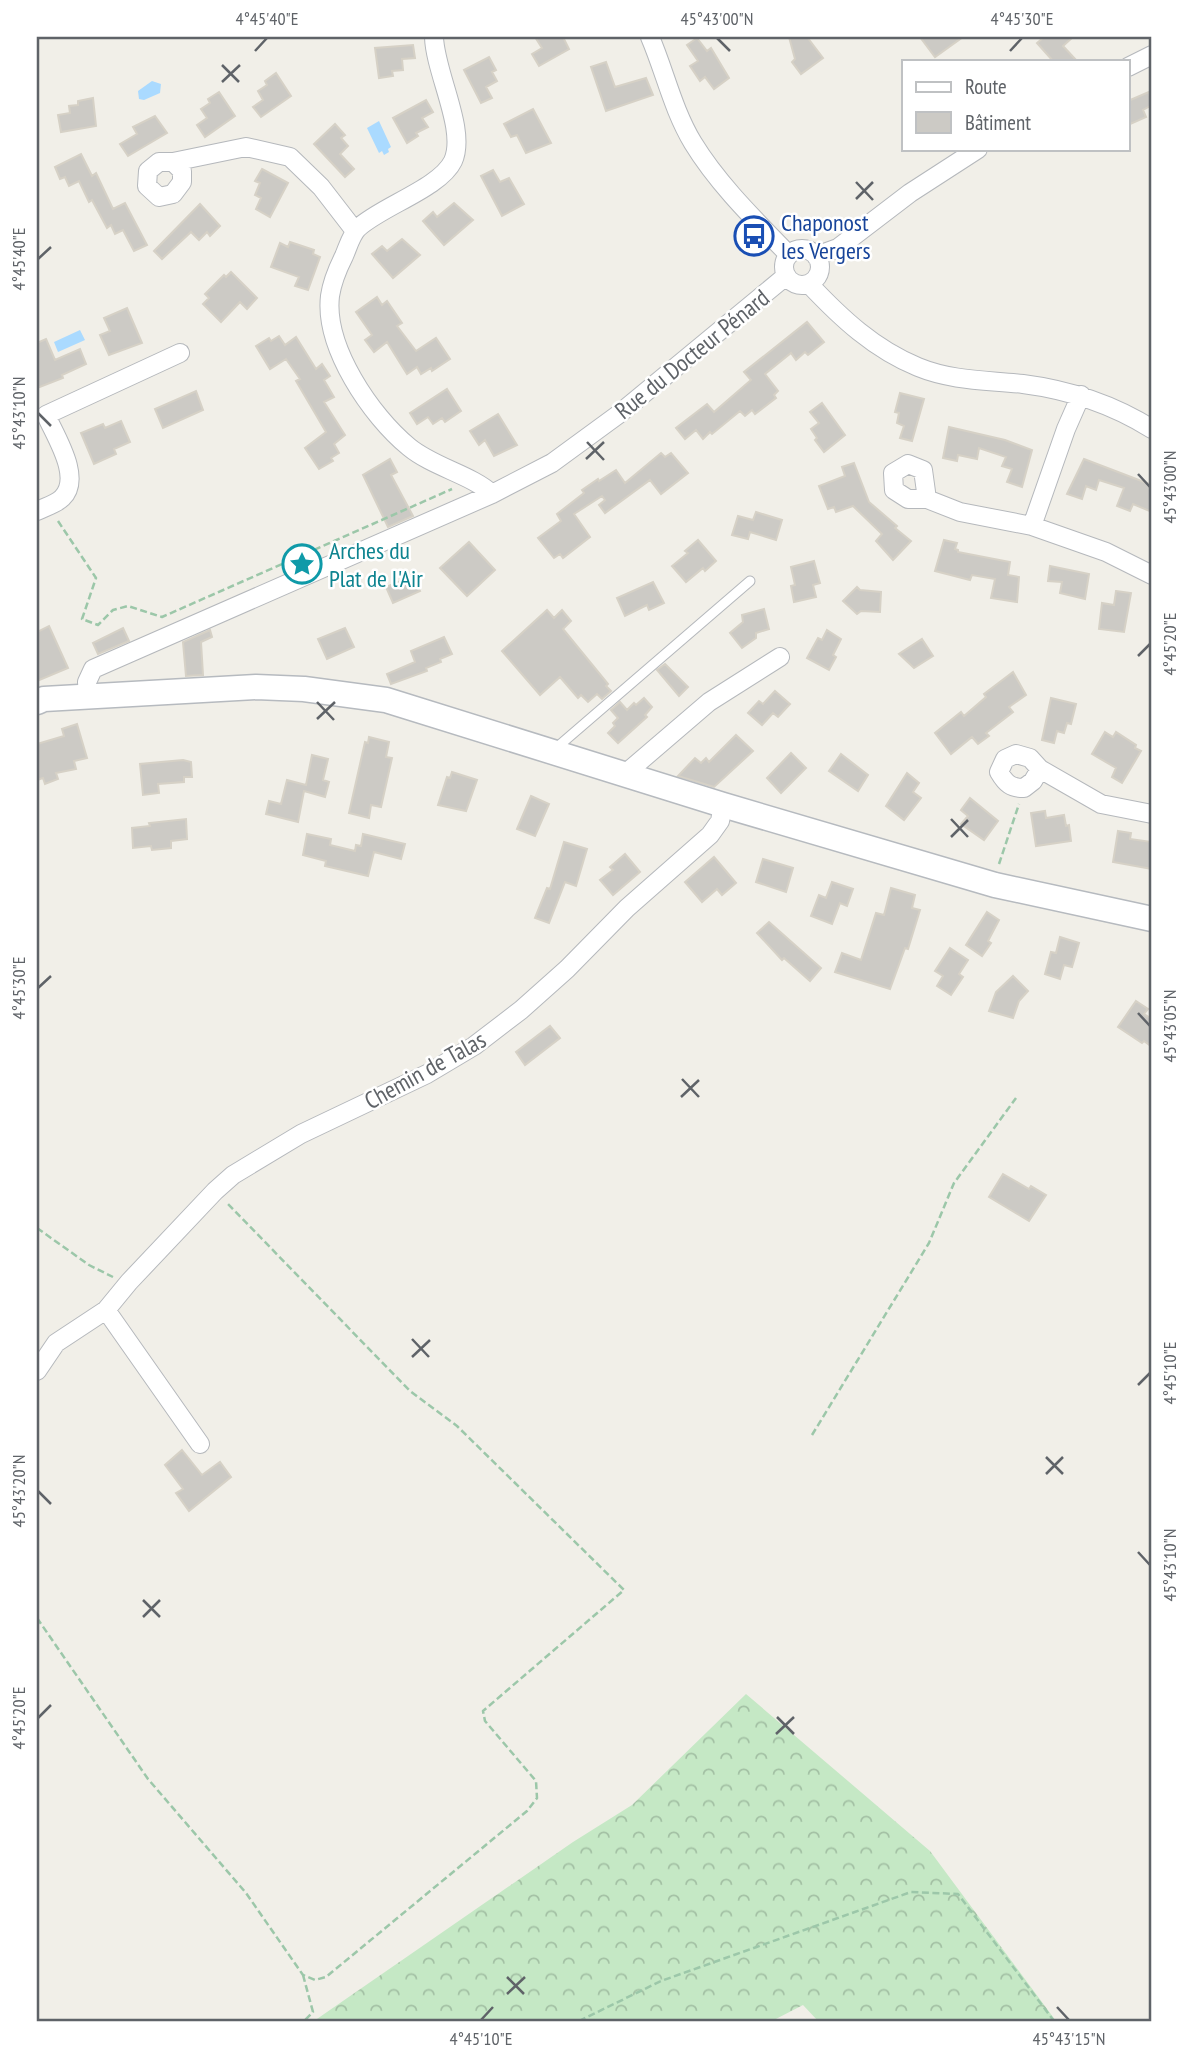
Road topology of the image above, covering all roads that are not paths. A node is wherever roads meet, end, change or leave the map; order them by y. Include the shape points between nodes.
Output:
1 (434, 37) edge
2 (650, 37) edge
3 (1152, 55) edge
4 (1130, 66) edge
5 (976, 150) edge
6 (173, 162) dead end
7 (355, 231) junction
8 (789, 255) junction
9 (816, 256) junction
10 (786, 276) junction
11 (809, 284) junction
12 (180, 353) dead end
13 (1081, 395) junction
14 (1152, 429) edge
15 (492, 494) junction
16 (927, 499) dead end
17 (42, 508) edge
18 (1032, 526) junction
19 (1152, 575) edge
20 (750, 581) dead end
21 (780, 657) dead end
22 (88, 697) junction
23 (37, 702) edge
24 (552, 751) junction
25 (1040, 769) junction
26 (625, 774) junction
27 (723, 805) junction
28 (1152, 814) edge
29 (1152, 919) edge
30 (106, 1310) junction
31 (37, 1371) edge
32 (200, 1444) dead end

1 - 7 street via 458,138 453,162 436,180
2 - 8 street via 693,143 743,207
3 - 4 street
5 - 9 street via 838,248
6 - 7 street via 246,146 290,158 321,187
7 - 15 street via 330,298 334,338 354,380 380,420 410,448
8 - 9 street via 806,250
8 - 10 street
9 - 11 street via 820,269
10 - 11 street via 796,285
10 - 15 street, Rue du Docteur Pénard via 619,414 552,463
11 - 13 street via 842,319 879,348 919,368 959,379
12 - 17 street via 46,415 71,478 61,499
13 - 14 street via 1125,412
13 - 18 street
15 - 22 street, Rue du Docteur Pénard via 93,669 87,682
16 - 18 street via 960,512
18 - 19 street via 1105,552
20 - 24 lane
21 - 26 street via 709,702
22 - 23 main road
22 - 24 main road via 256,687 304,689 386,700
24 - 26 main road
25 - 25 street via 1030,758 1016,754 1005,760 999,772 1005,783 1024,788
25 - 28 street via 1101,804
26 - 27 main road
27 - 29 main road via 995,885
27 - 30 street, Chemin de Talas via 720,821 710,835 521,1010 427,1074 253,1161 215,1191
30 - 31 street, Chemin de Talas via 56,1343
30 - 32 street

